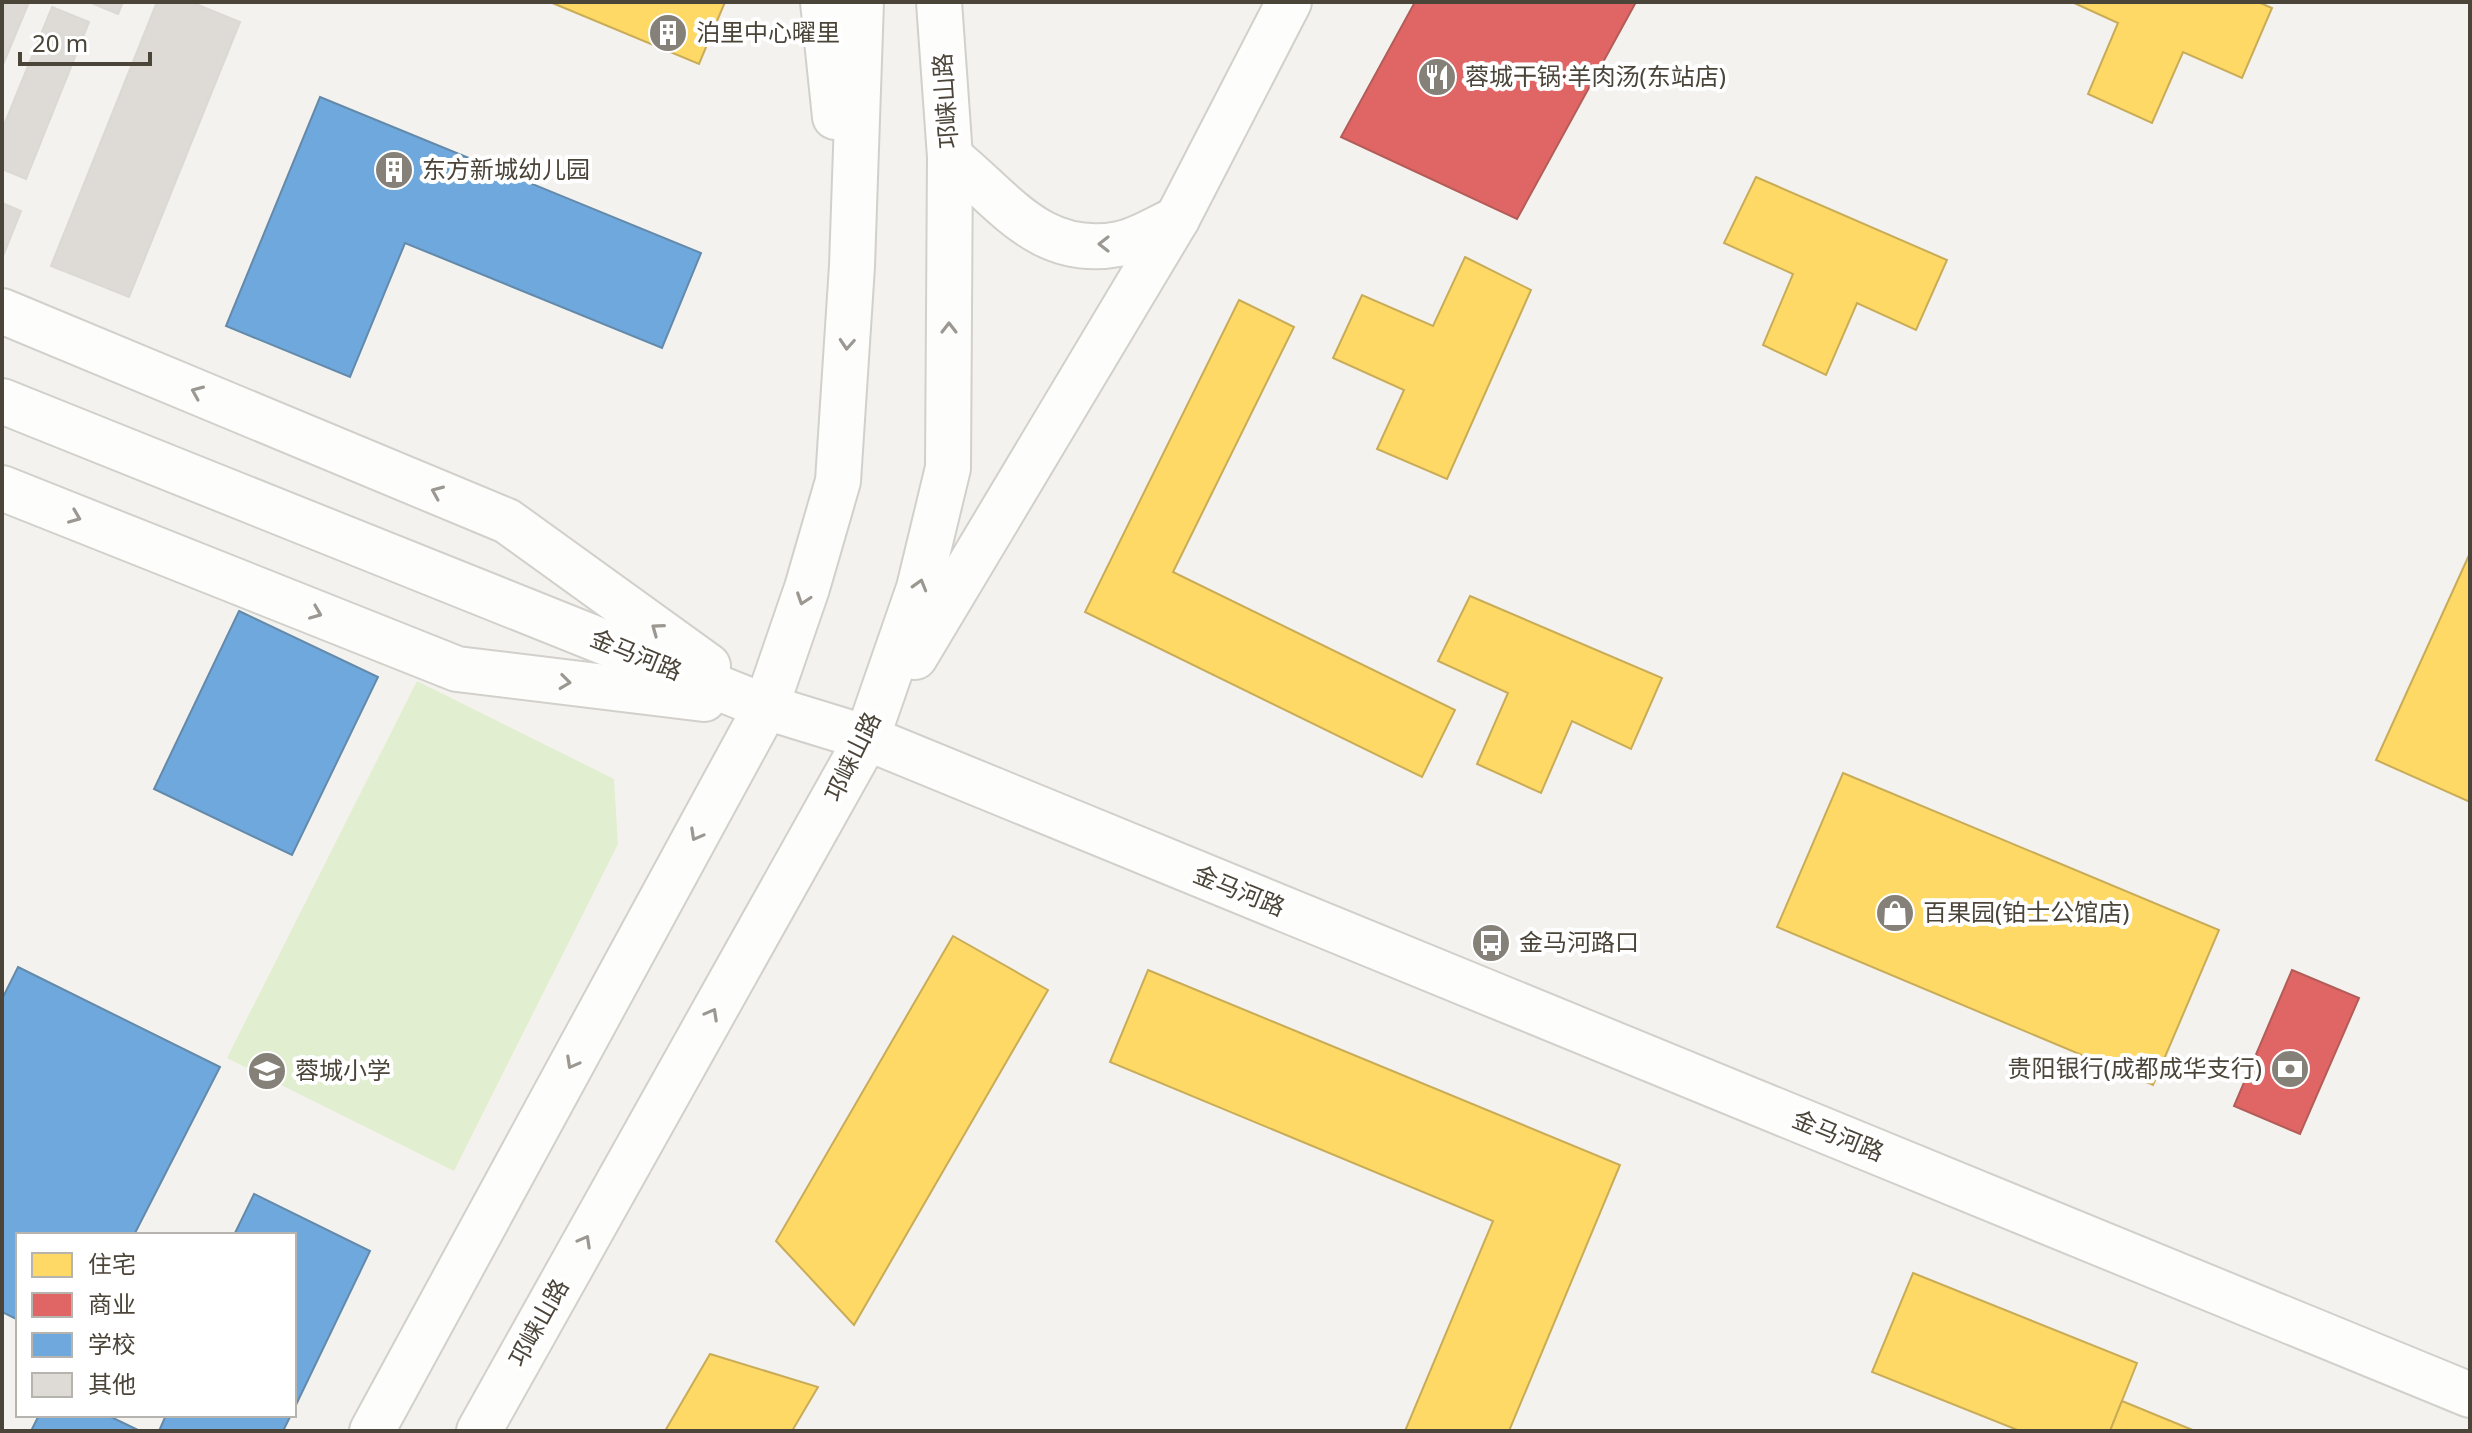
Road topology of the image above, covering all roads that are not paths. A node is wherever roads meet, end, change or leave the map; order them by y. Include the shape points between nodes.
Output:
1 (823, 2) edge
2 (861, 2) edge
3 (939, 2) edge
4 (965, 2) edge
5 (1289, 2) edge
6 (950, 157) junction
7 (1177, 219) junction
8 (852, 266) junction
9 (2, 311) edge
10 (2, 401) edge
11 (2, 488) edge
12 (766, 707) junction
13 (867, 738) junction
14 (2470, 1395) edge
15 (372, 1431) edge
16 (479, 1431) edge

1 - 8 street
2 - 8 street
3 - 6 street, 邛崃山路
4 - 6 street
5 - 7 street
7 -> 6 street via 1120,244 1047,238 1014,217 988,187
13 -> 6 street, 邛崃山路 via 919,588 948,468
7 - 13 street
8 -> 12 street via 838,481
12 -> 9 street via 507,521
10 - 12 street, 金马河路
11 -> 12 street via 457,669
12 - 13 street, 金马河路
12 -> 15 street
13 - 14 street, 金马河路
16 -> 13 street, 邛崃山路

